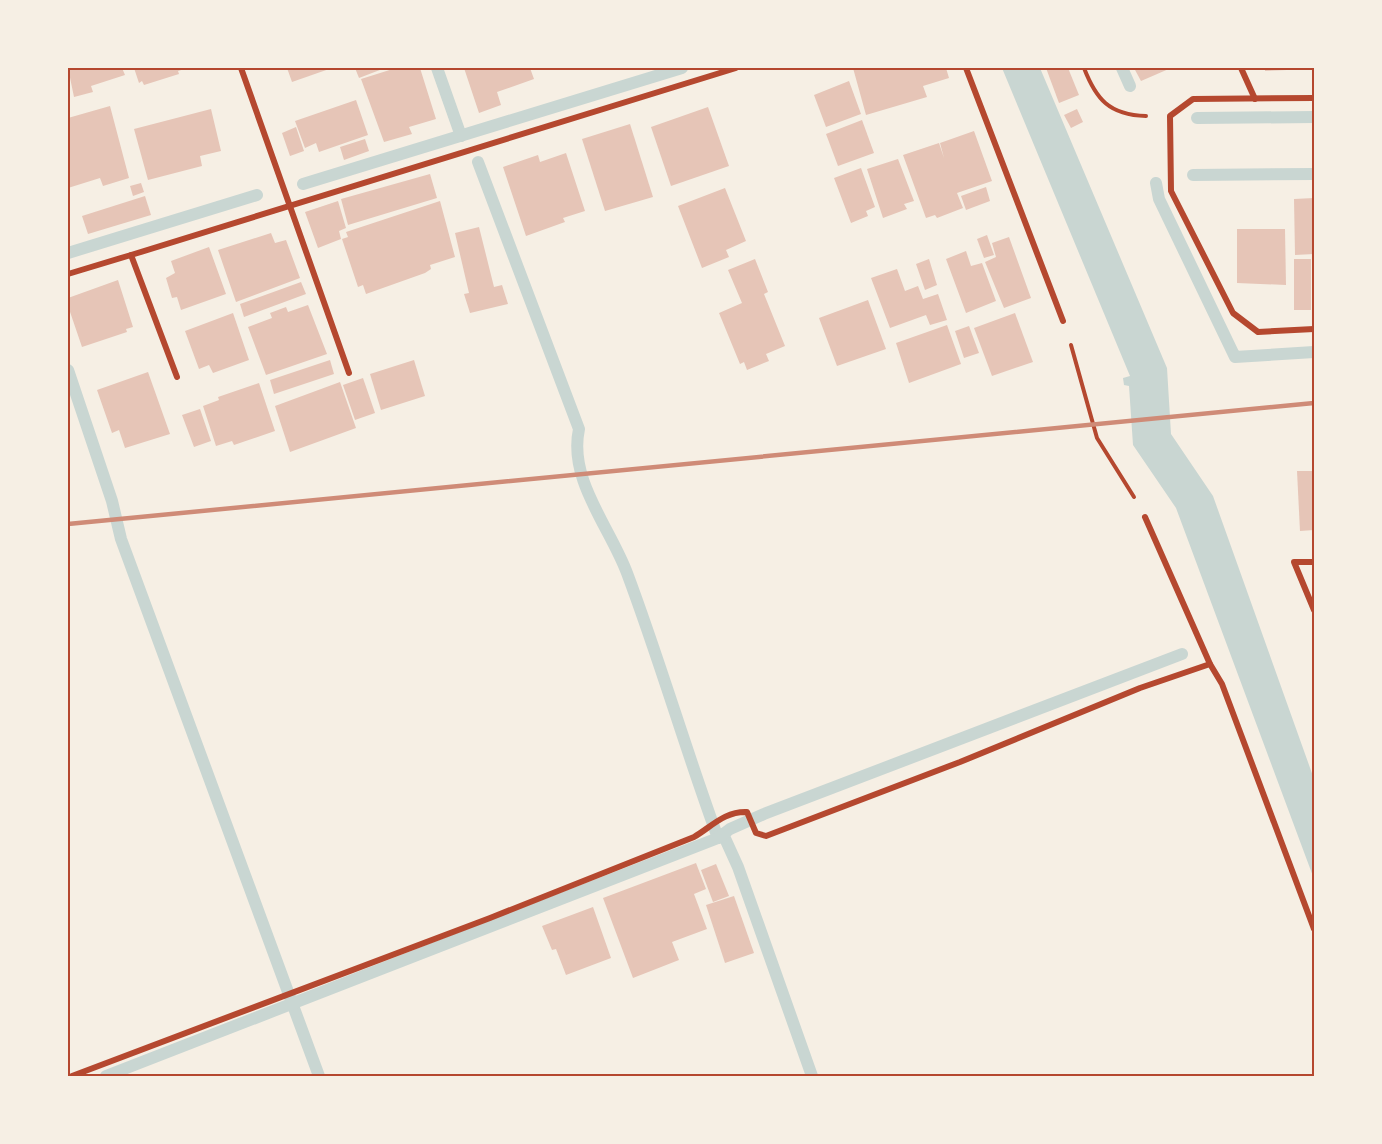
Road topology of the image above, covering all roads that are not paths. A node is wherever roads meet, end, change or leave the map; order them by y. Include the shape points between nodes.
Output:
1 (241, 68) edge
2 (736, 68) edge
3 (966, 68) edge
4 (1241, 68) edge
5 (1314, 98) edge
6 (1254, 99) junction
7 (289, 204) junction
8 (131, 255) junction
9 (68, 274) edge
10 (1063, 321) road end
11 (1314, 329) edge
12 (349, 373) dead end
13 (177, 377) dead end
14 (1145, 518) road end
15 (1314, 562) edge
16 (1314, 610) edge
17 (1210, 664) junction
18 (1314, 929) edge
19 (72, 1077) edge

1 - 7 street
2 - 7 street
3 - 10 street
4 - 6 street
5 - 6 street
6 - 11 street via 1193,99 1170,116 1171,191 1233,313 1258,332
7 - 8 street
7 - 12 street
8 - 9 street
8 - 13 street
14 - 17 street
15 - 16 street via 1294,562
17 - 18 street via 1248,750
17 - 19 street via 766,836 756,833 747,812 738,812 719,819 694,837

